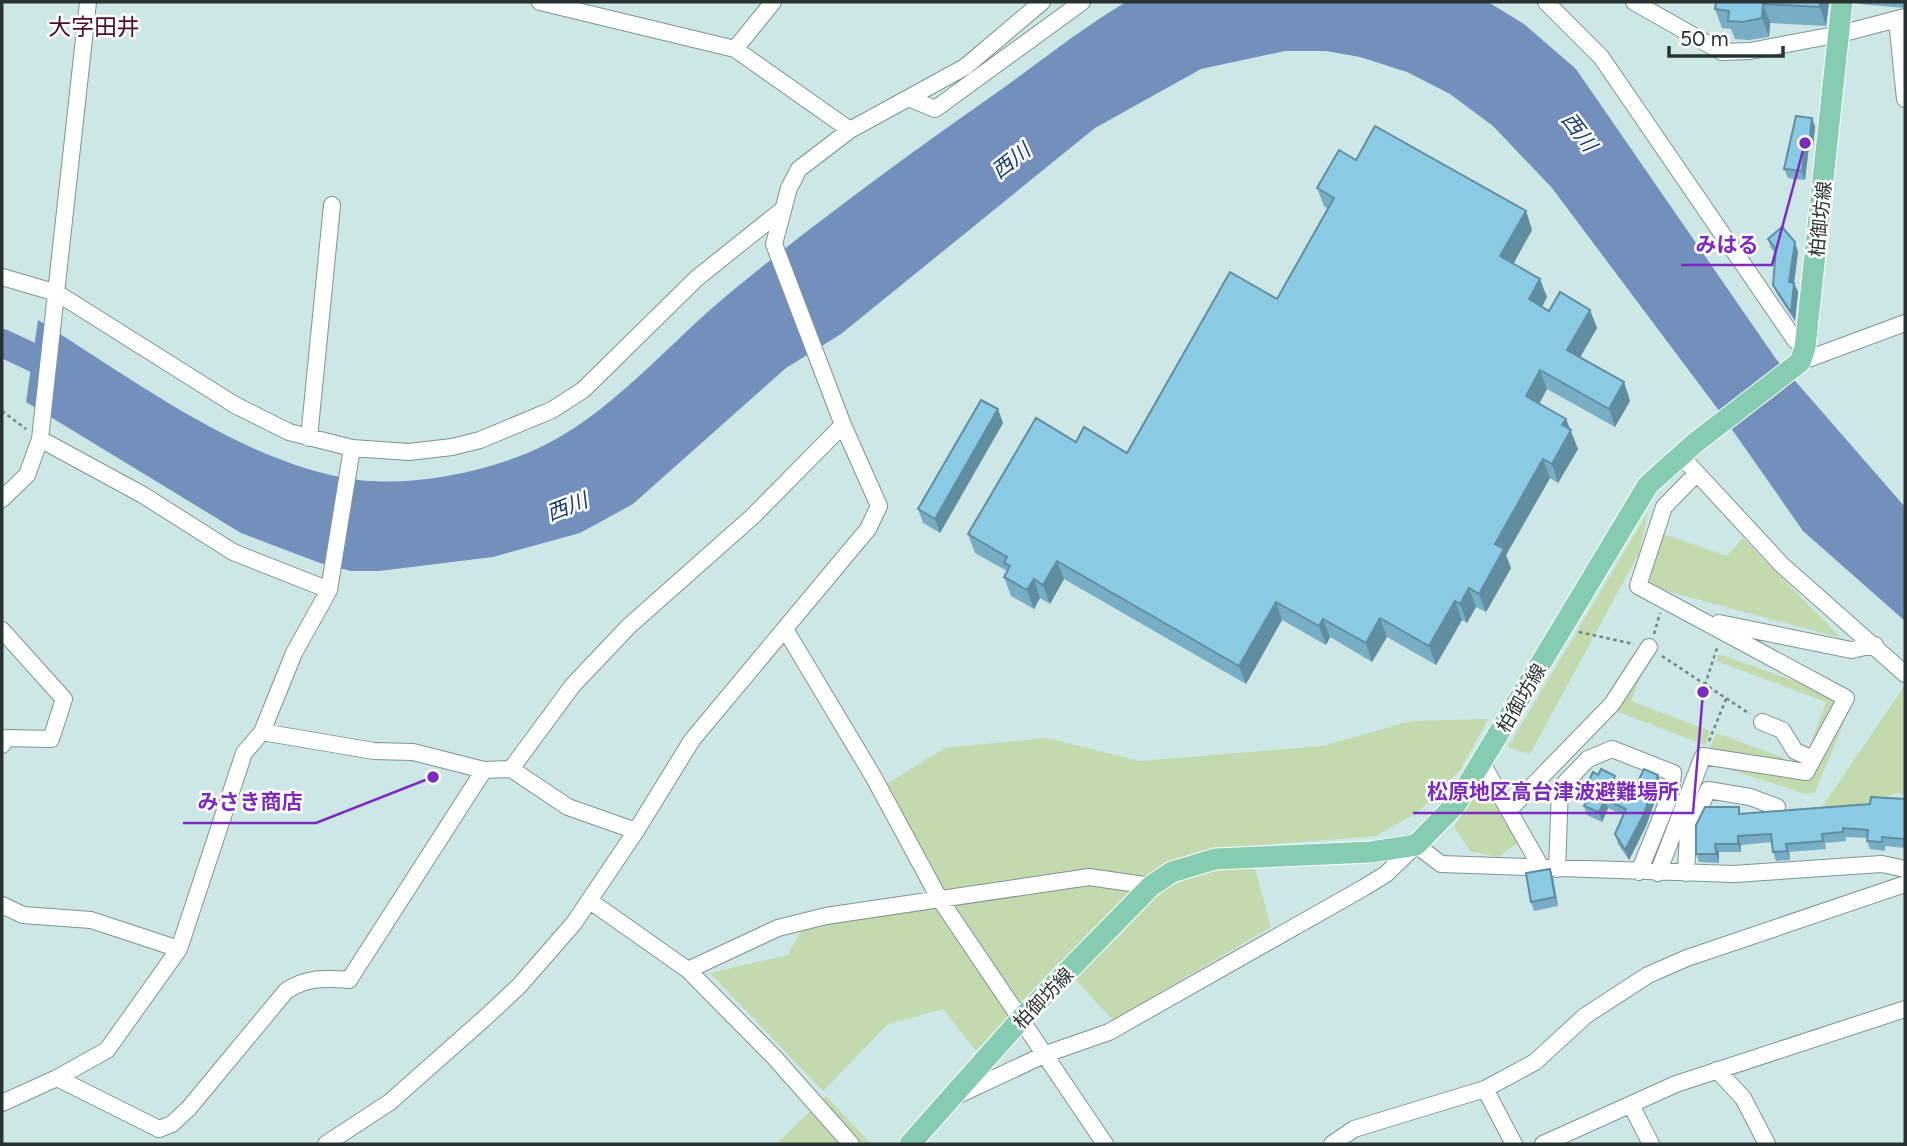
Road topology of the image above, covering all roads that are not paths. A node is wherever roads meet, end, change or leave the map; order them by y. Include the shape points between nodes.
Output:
1 (88, 2) edge
2 (540, 2) edge
3 (773, 2) edge
4 (1042, 2) edge
5 (1082, 2) edge
6 (1546, 2) edge
7 (1634, 2) edge
8 (1842, 2) edge
9 (593, 7) edge
10 (1901, 19) edge
11 (1840, 34) junction
12 (735, 49) junction
13 (911, 99) junction
14 (1905, 99) edge
15 (850, 130) junction
16 (332, 205) dead end
17 (782, 210) junction
18 (2, 277) edge
19 (57, 293) junction
20 (1905, 323) edge
21 (1802, 355) junction
22 (843, 425) junction
23 (309, 438) junction
24 (40, 439) junction
25 (352, 448) junction
26 (1688, 450) junction
27 (1697, 473) junction
28 (2, 499) edge
29 (330, 585) junction
30 (1699, 619) junction
31 (785, 629) junction
32 (2, 631) edge
33 (1648, 644) road end
34 (1875, 645) junction
35 (1905, 674) edge
36 (1762, 722) road end
37 (262, 732) junction
38 (2, 745) edge
39 (1813, 759) junction
40 (1482, 763) junction
41 (511, 769) junction
42 (484, 770) junction
43 (1777, 807) dead end
44 (1509, 810) junction
45 (636, 831) junction
46 (1416, 845) junction
47 (1549, 869) junction
48 (1905, 869) edge
49 (1639, 872) junction
50 (1658, 873) junction
51 (1686, 873) junction
52 (1905, 884) edge
53 (1151, 887) junction
54 (939, 898) junction
55 (590, 901) junction
56 (2, 905) edge
57 (179, 949) junction
58 (688, 970) junction
59 (1905, 1009) edge
60 (1021, 1019) junction
61 (1046, 1054) junction
62 (1717, 1070) junction
63 (57, 1078) junction
64 (1485, 1089) junction
65 (954, 1097) junction
66 (2, 1102) edge
67 (1631, 1105) junction
68 (326, 1144) edge
69 (851, 1144) edge
70 (910, 1144) edge
71 (1105, 1144) edge
72 (1332, 1144) edge
73 (1514, 1144) edge
74 (1543, 1144) edge
75 (1651, 1144) edge
76 (1767, 1144) edge

1 - 19 street
2 - 9 street
3 - 12 street
4 - 13 street via 965,67
5 - 13 street via 935,109
6 - 21 street via 1601,57
7 - 11 street via 1722,52
8 - 11 main road, 柏御坊線
9 - 12 street via 629,25
10 - 11 street
10 - 14 street
11 - 21 main road, 柏御坊線
12 - 15 street
13 - 15 street
15 - 17 street via 799,169
16 - 23 street
17 - 22 street via 774,244
17 - 25 street via 697,278 583,390 533,421 452,447 383,452
18 - 19 street
19 - 23 street via 235,405
19 - 24 street
20 - 21 street
21 - 26 main road, 柏御坊線
22 - 31 street via 879,506 868,529
22 - 41 street via 752,517 629,626 573,685
23 - 25 street
24 - 28 street via 27,475
24 - 29 street via 143,495 233,552
25 - 29 street
26 - 27 street
26 - 40 main road, 柏御坊線 via 1648,485
27 - 30 street via 1664,508 1638,586
27 - 34 street via 1783,565
29 - 37 street via 294,653
30 - 34 street via 1852,650
30 - 39 street via 1846,698
31 - 45 street via 692,740
31 - 54 street
32 - 38 street via 64,699 51,739 7,738
33 - 44 street via 1612,704
34 - 35 street
36 - 39 street via 1782,730 1796,751
37 - 42 street via 374,751 413,752
37 - 57 street via 244,753
39 - 50 street via 1806,772 1703,756
40 - 44 street
40 - 46 main road, 柏御坊線 via 1456,804
41 - 42 street
41 - 45 street via 568,807
42 - 63 street via 349,980 320,978 299,982 286,991 172,1124 159,1129
43 - 51 street via 1708,790 1688,833
44 - 47 street
45 - 55 street
46 - 47 street via 1441,864
46 - 53 main road, 柏御坊線 via 1371,852 1215,859 1172,872
46 - 61 street via 1366,887 1109,1031
47 - 49 street
47 - 49 street via 1560,788 1588,759 1612,748 1673,774 1671,793
48 - 51 street via 1882,864
49 - 50 street
50 - 51 street
52 - 64 street via 1648,975 1585,1016 1535,1062
53 - 54 street via 1089,877
53 - 60 main road, 柏御坊線
54 - 58 street via 778,928
54 - 60 street
55 - 58 street
55 - 68 street via 575,923 487,1016 390,1102
56 - 57 street via 23,915 91,920
57 - 63 street via 107,1050
58 - 69 street
59 - 62 street
60 - 61 street
60 - 65 main road, 柏御坊線
61 - 65 street
61 - 71 street
62 - 67 street
62 - 76 street via 1743,1098
63 - 66 street
64 - 72 street via 1354,1129
64 - 73 street
65 - 70 main road, 柏御坊線
67 - 74 street
67 - 75 street

